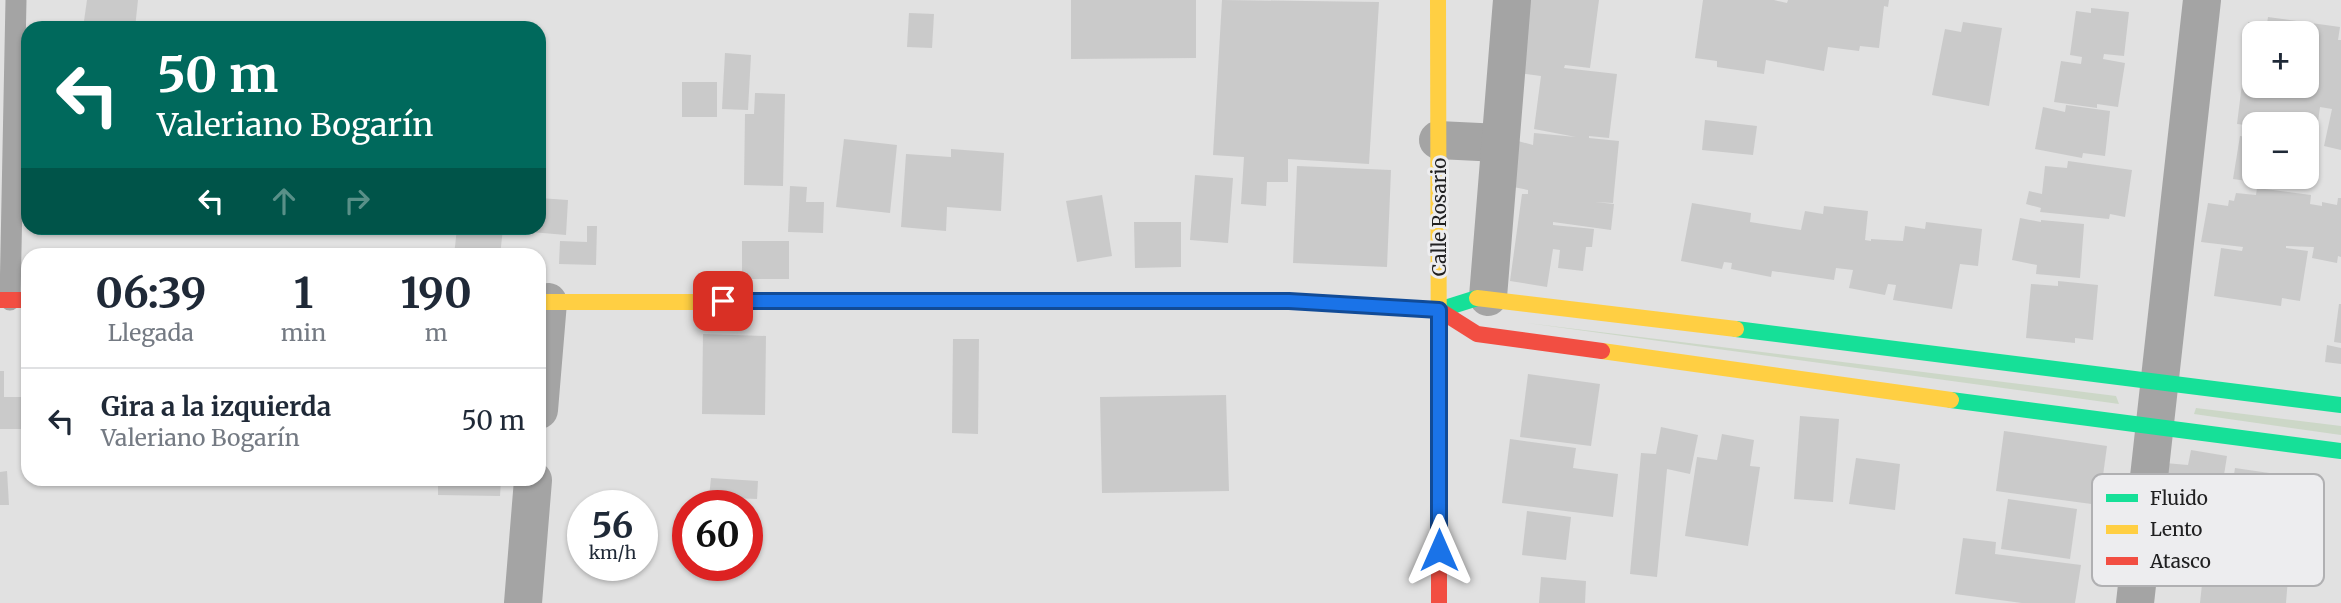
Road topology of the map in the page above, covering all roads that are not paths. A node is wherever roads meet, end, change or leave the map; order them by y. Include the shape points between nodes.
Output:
1 (16, 0) edge
2 (1438, 0) edge
3 (1512, 0) edge
4 (2202, 0) edge
5 (1438, 140) junction
6 (1500, 144) junction
7 (1488, 298) junction
8 (13, 300) edge
9 (546, 302) edge
10 (1439, 310) junction
11 (2160, 383) junction
12 (2341, 405) edge
13 (2155, 428) junction
14 (2341, 451) edge
15 (2150, 474) edge
16 (533, 486) edge
17 (523, 603) edge
18 (1439, 603) edge

1 - 8 lane
2 - 5 street, Calle Rosario
3 - 6 street
4 - 11 street
5 - 6 street
5 - 10 street, Calle Rosario
6 - 7 street
7 - 10 street
7 - 11 street
9 - 10 street via 1289,301
10 - 13 street via 1477,334
10 - 18 street, Calle Rosario
11 - 12 street
11 - 13 street
13 - 14 street
13 - 15 street
16 - 17 street

